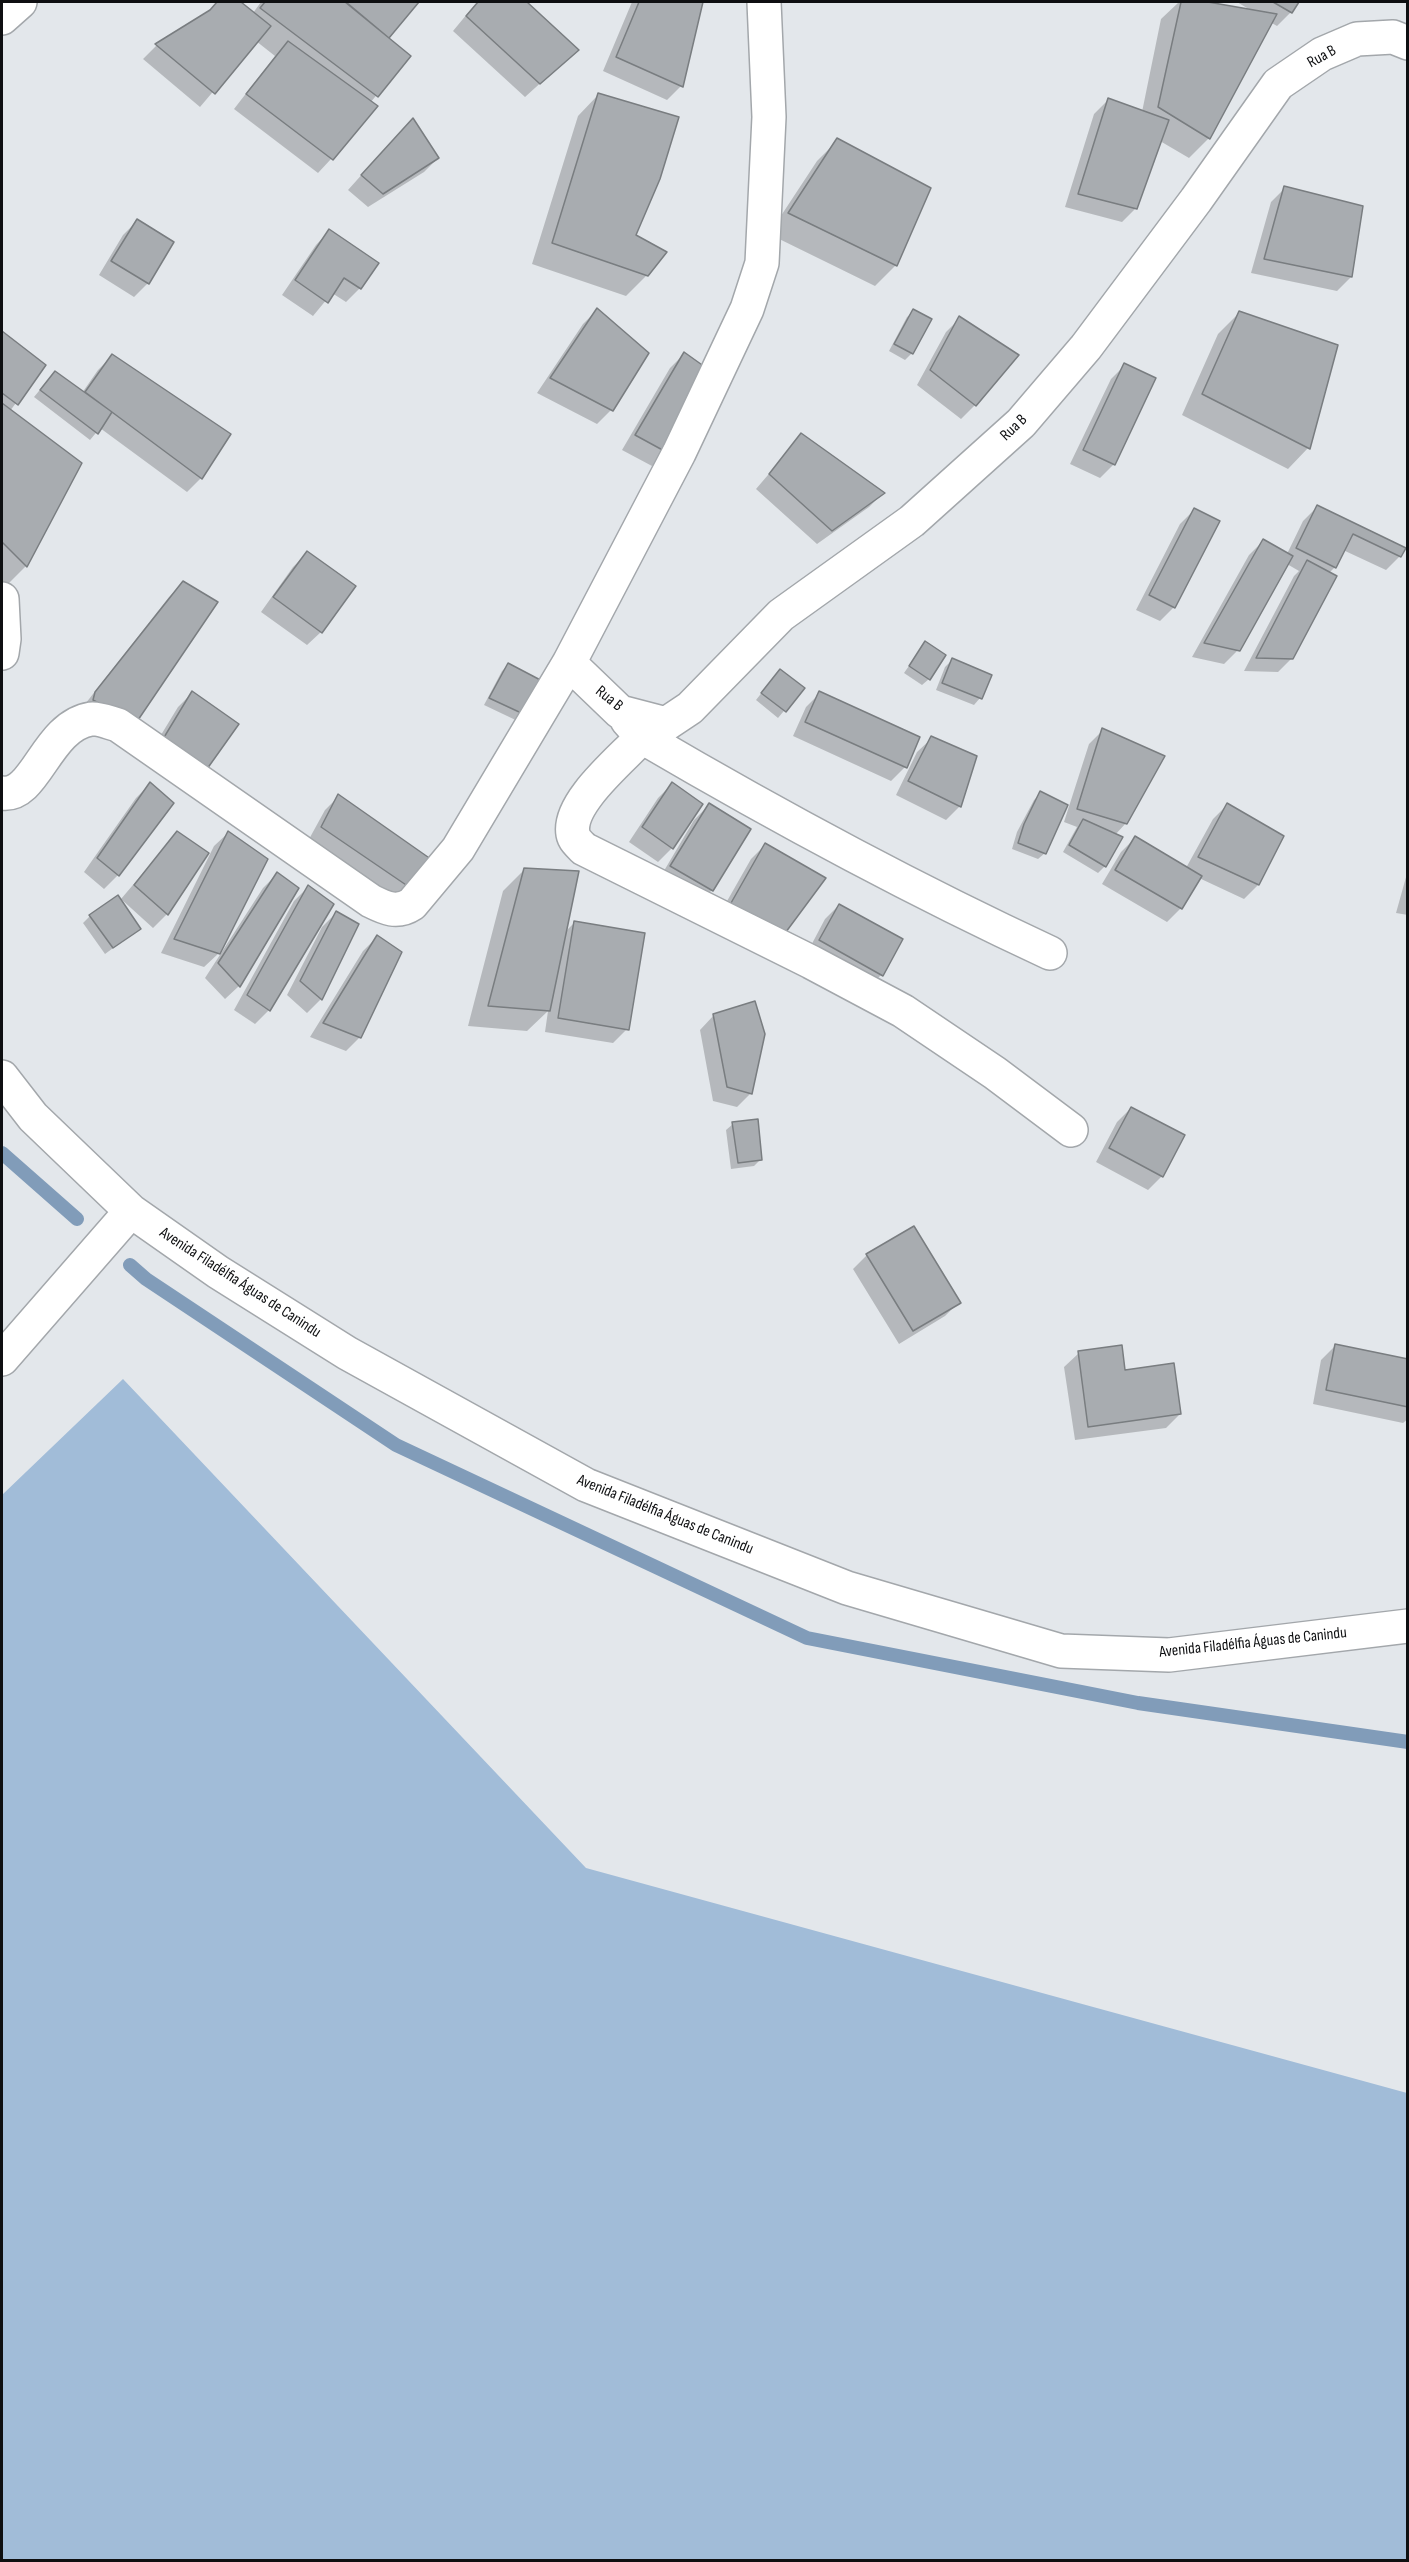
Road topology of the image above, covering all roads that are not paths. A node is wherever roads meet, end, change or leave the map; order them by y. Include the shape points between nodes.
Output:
1 (764, 2) edge
2 (1407, 43) edge
3 (2, 599) edge
4 (2, 653) edge
5 (569, 663) junction
6 (620, 712) junction
7 (642, 737) junction
8 (2, 793) edge
9 (1050, 953) dead end
10 (2, 1077) edge
11 (1071, 1130) dead end
12 (131, 1211) junction
13 (2, 1359) edge
14 (1407, 1626) edge

1 - 5 street via 769,117 762,263 747,309 679,453
2 - 6 street, Rua B via 1393,38 1357,39 1322,54 1278,84 1086,347 1021,423 912,521 781,615 690,708 666,724
3 - 4 street
5 - 6 street, Rua B
5 - 8 street via 458,849 411,904 399,910 371,902 118,725 93,719 70,726 23,788
6 - 7 street
7 - 9 street via 843,851
7 - 11 street via 580,804 573,837 584,849 903,1011
10 - 12 street, Avenida Filadélfia Águas de Canindu via 33,1117
12 - 13 street
12 - 14 street, Avenida Filadélfia Águas de Canindu via 218,1272 347,1353 586,1485 847,1588 1061,1651 1169,1655

